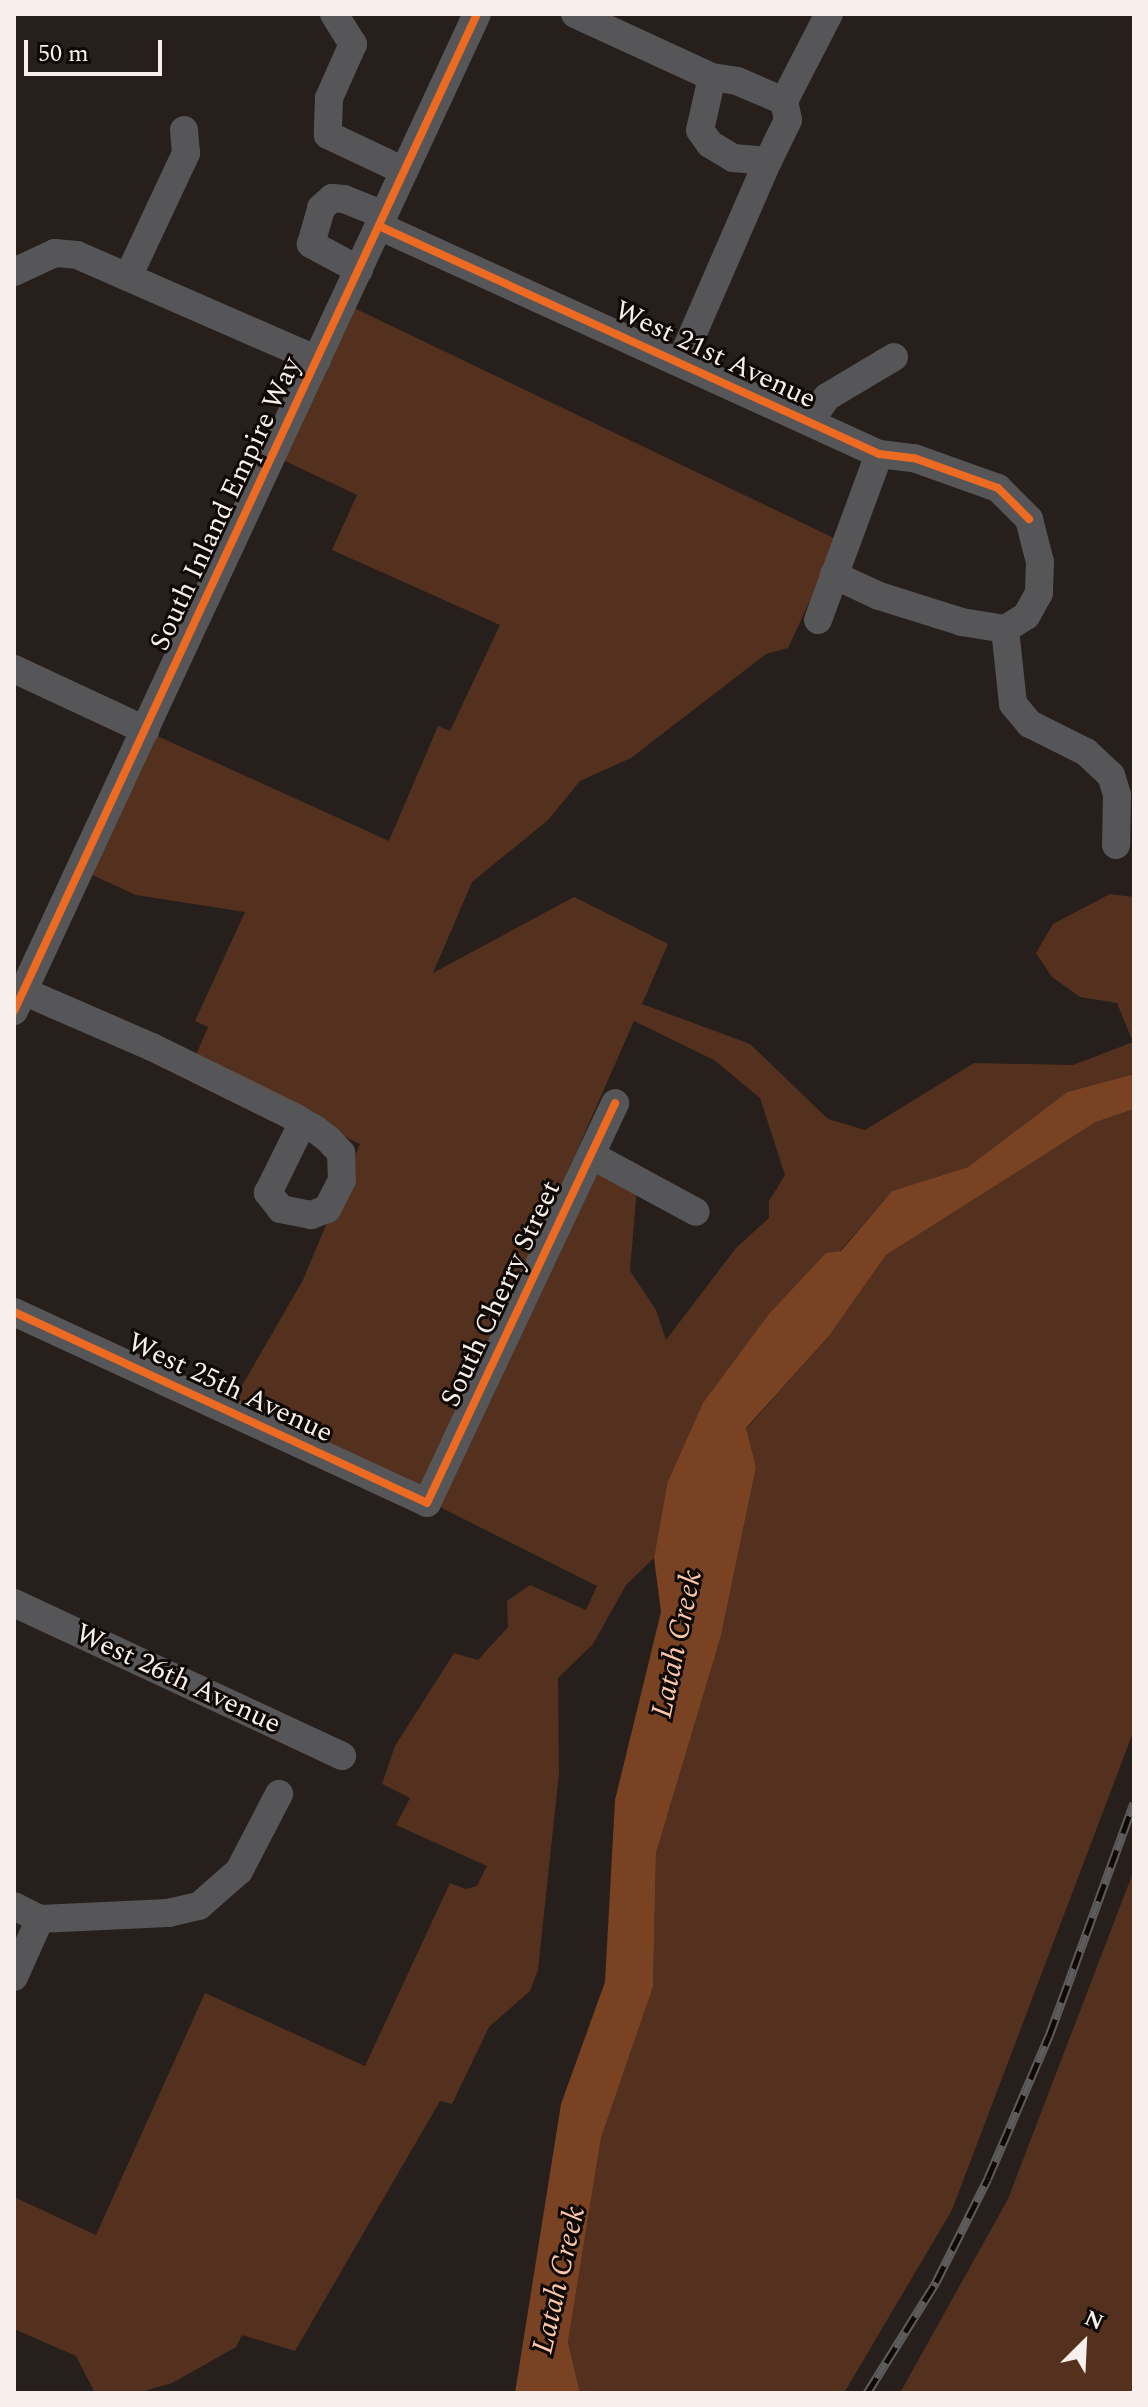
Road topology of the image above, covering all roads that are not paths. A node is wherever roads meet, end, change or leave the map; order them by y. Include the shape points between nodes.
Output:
1 (334, 14) edge
2 (477, 14) edge
3 (575, 14) edge
4 (829, 14) edge
5 (712, 77) junction
6 (784, 101) junction
7 (184, 130) dead end
8 (768, 161) junction
9 (404, 171) junction
10 (382, 221) junction
11 (359, 270) junction
12 (14, 272) edge
13 (128, 277) junction
14 (894, 357) dead end
15 (317, 360) junction
16 (680, 363) junction
17 (810, 422) junction
18 (879, 454) junction
19 (834, 575) junction
20 (818, 620) dead end
21 (1005, 629) junction
22 (14, 669) edge
23 (145, 730) junction
24 (1116, 845) dead end
25 (19, 1001) edge
26 (615, 1103) dead end
27 (303, 1122) dead end
28 (591, 1155) junction
29 (696, 1212) dead end
30 (14, 1312) edge
31 (427, 1503) joint
32 (14, 1603) edge
33 (342, 1756) dead end
34 (279, 1794) dead end
35 (14, 1906) edge
36 (40, 1919) junction
37 (14, 1977) edge

1 - 9 street via 353,44 329,98 328,135
2 - 9 street, South Inland Empire Way
3 - 5 street
4 - 6 street
5 - 6 street via 737,81
5 - 8 street via 700,130 710,144 733,158
6 - 8 street via 788,120
7 - 13 street via 186,153
8 - 16 street
9 - 10 street, South Inland Empire Way
10 - 11 street, South Inland Empire Way
10 - 11 street, West 21st Avenue via 344,199 332,198 321,208 311,244
10 - 16 street, West 21st Avenue
11 - 15 street, South Inland Empire Way
12 - 13 street via 55,253 77,255
13 - 15 street
14 - 17 street via 827,397
15 - 23 street, South Inland Empire Way
16 - 17 street, West 21st Avenue
17 - 18 street, West 21st Avenue
18 - 19 street
18 - 21 street, West 21st Avenue via 914,458 998,488 1029,519 1040,562 1039,593 1026,616
19 - 20 street
19 - 21 street via 879,596 962,622
21 - 24 street via 1013,704 1030,724 1086,752 1111,775 1117,795
22 - 23 street
23 - 25 street, South Inland Empire Way
25 - 27 street
26 - 28 street, South Cherry Street
28 - 29 street
28 - 31 street, South Cherry Street
30 - 31 street, West 25th Avenue
32 - 33 street, West 26th Avenue
34 - 36 street via 239,1871 199,1906 168,1913
35 - 36 street
36 - 37 street

